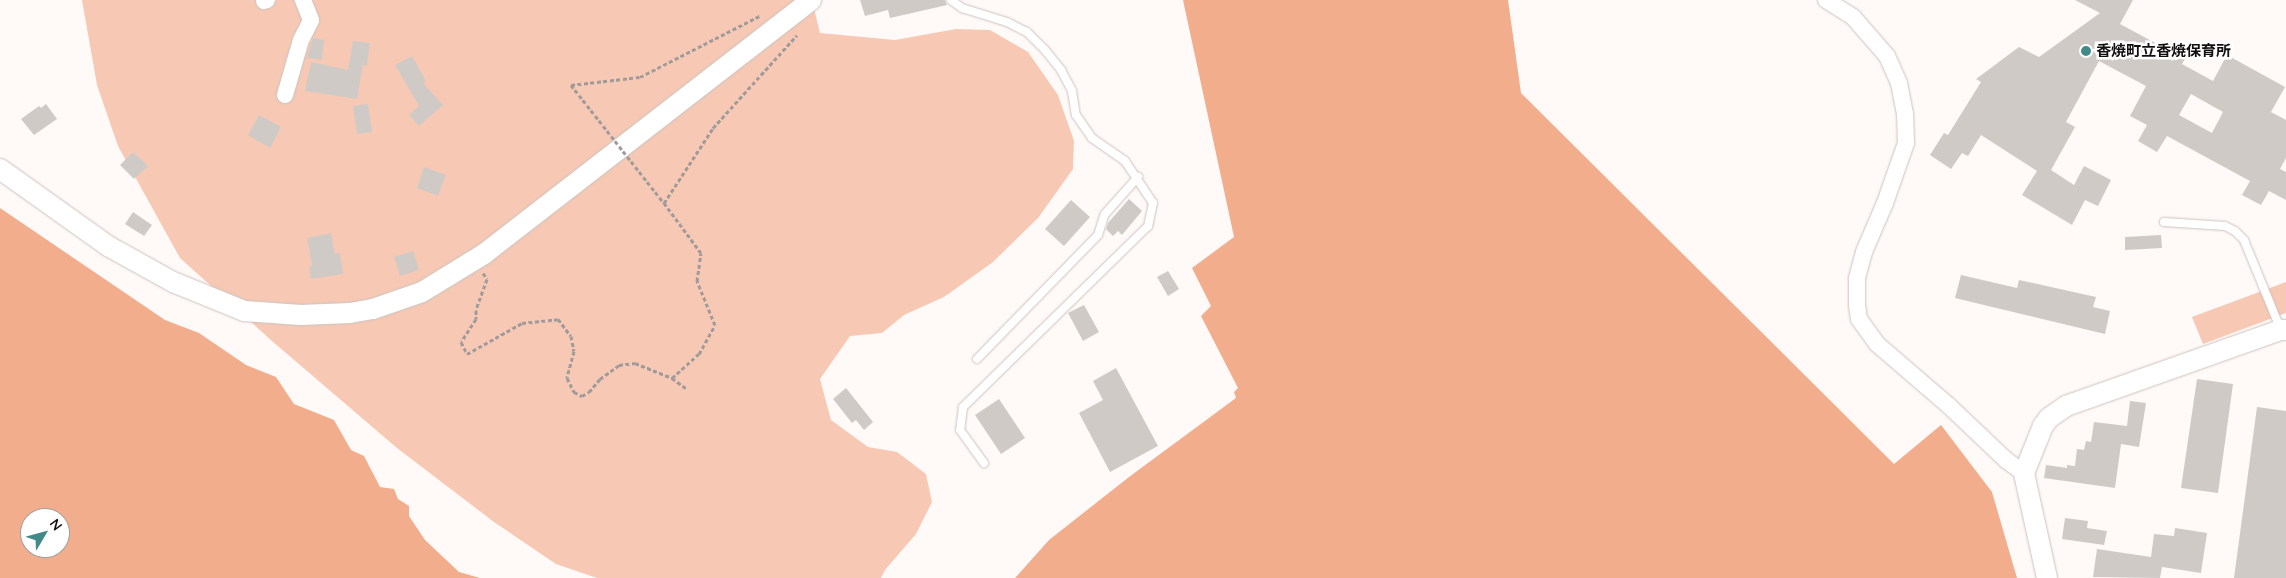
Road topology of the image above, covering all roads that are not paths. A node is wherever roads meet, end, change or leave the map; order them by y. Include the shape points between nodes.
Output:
1 (303, 0) edge
2 (811, 0) edge
3 (951, 0) edge
4 (1826, 0) edge
5 (285, 95) dead end
6 (0, 169) edge
7 (1138, 178) junction
8 (2164, 222) dead end
9 (2283, 330) edge
10 (977, 360) dead end
11 (984, 462) dead end
12 (2024, 473) junction
13 (2047, 578) edge

1 - 5 street via 311,20 301,40
2 - 6 street via 475,260 422,292 373,309 301,315 244,311 172,282 108,246
3 - 7 lane via 962,8 1027,32 1061,70 1072,91 1076,115 1092,138 1125,161
4 - 12 street via 1853,17 1886,56 1899,83 1905,114 1906,143 1864,252 1857,279 1859,319 1876,344
7 - 10 lane via 1105,214 1098,235
7 - 11 lane via 1153,203 1148,226 963,407 960,430
8 - 9 lane via 2225,226 2235,231 2244,240
9 - 12 street via 2055,412 2043,426
12 - 13 street

